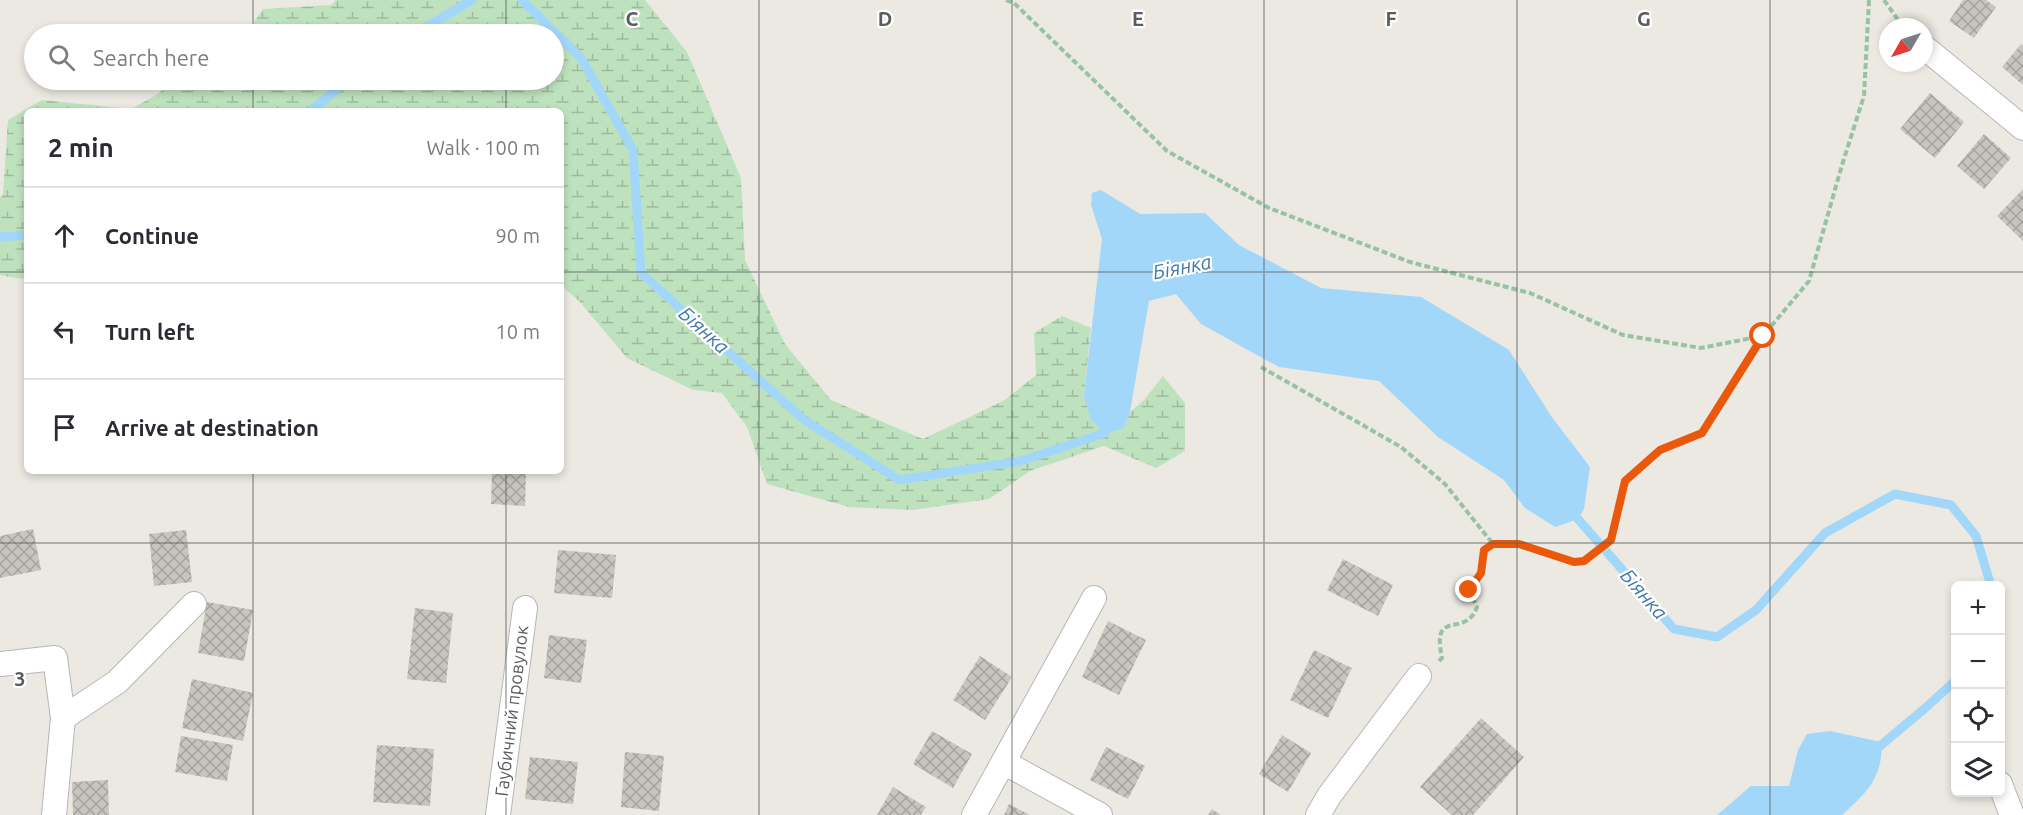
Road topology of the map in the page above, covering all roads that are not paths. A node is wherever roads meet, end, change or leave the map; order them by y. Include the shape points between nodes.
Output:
1 (1933, 53) edge
2 (2023, 128) edge
3 (1094, 598) dead end
4 (194, 604) dead end
5 (525, 608) dead end
6 (0, 664) edge
7 (1419, 676) dead end
8 (63, 718) junction
9 (1005, 763) junction
10 (2005, 795) edge
11 (54, 815) edge
12 (498, 815) edge
13 (974, 815) edge
14 (1100, 815) edge
15 (1318, 815) edge
16 (2012, 815) edge

1 - 2 street
3 - 9 street
4 - 8 street via 117,682
5 - 12 street, Гаубичний провулок
6 - 8 street via 55,658
7 - 15 street
8 - 11 street
9 - 13 street
9 - 14 street
10 - 16 street

